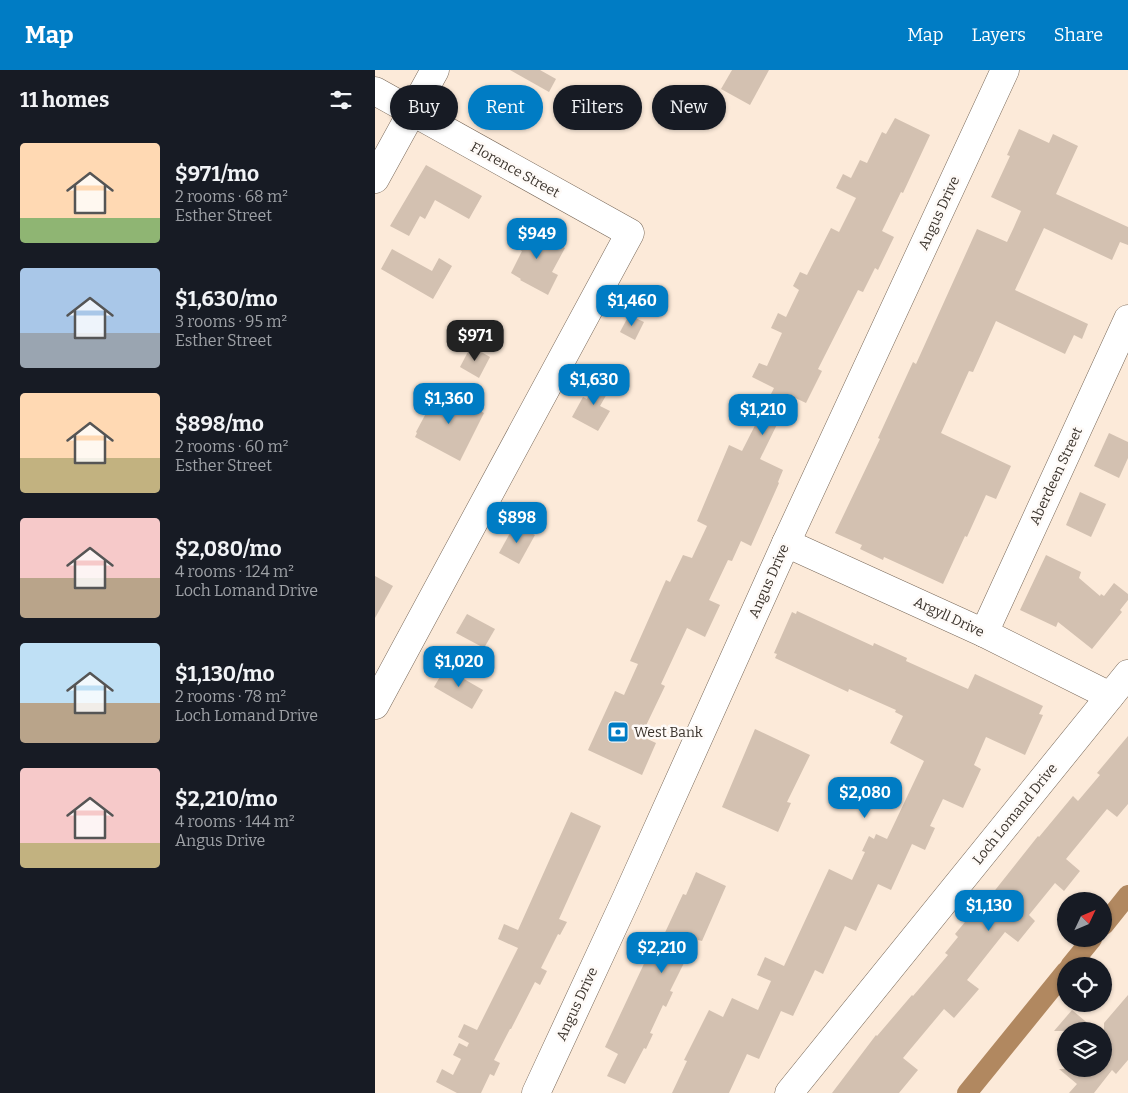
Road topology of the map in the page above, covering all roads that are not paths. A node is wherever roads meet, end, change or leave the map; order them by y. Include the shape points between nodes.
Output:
1 (435, 70) edge
2 (1005, 70) edge
3 (427, 85) edge
4 (375, 91) edge
5 (390, 100) edge
6 (402, 130) edge
7 (444, 130) edge
8 (375, 179) edge
9 (1128, 319) edge
10 (786, 543) junction
11 (984, 633) junction
12 (1128, 674) edge
13 (377, 696) edge
14 (1111, 696) junction
15 (536, 1093) edge
16 (789, 1093) edge

1 - 3 street
2 - 10 street, Angus Drive
4 - 5 street, Florence Street
6 - 8 street
7 - 13 street, Florence Street via 630,233
9 - 11 street, Aberdeen Street
10 - 11 street, Argyll Drive
10 - 15 street, Angus Drive
11 - 14 street, Argyll Drive
12 - 14 street, Loch Lomand Drive
14 - 16 street, Loch Lomand Drive

